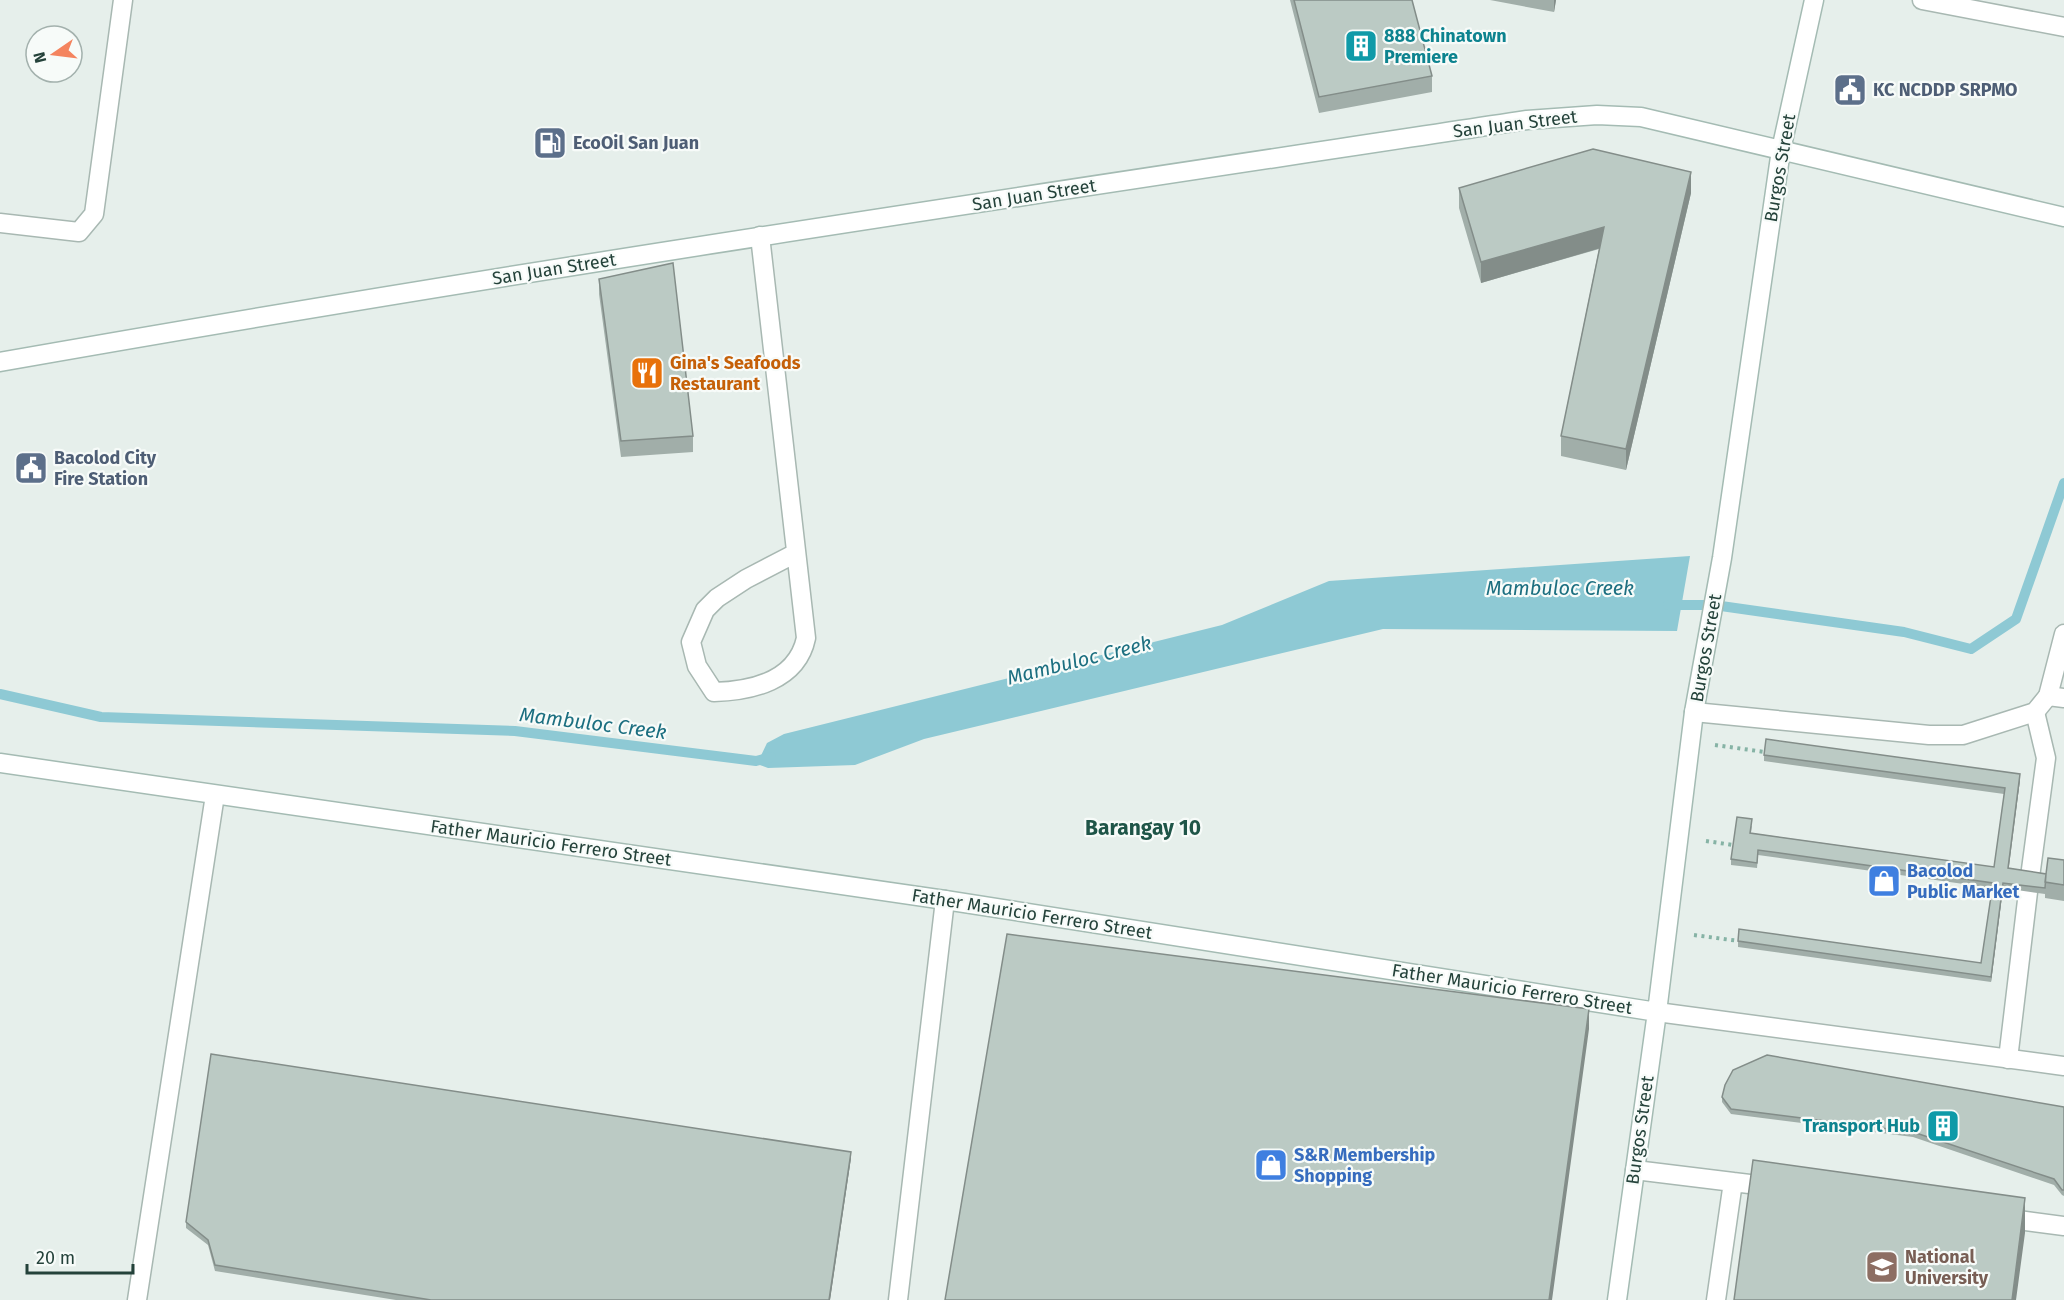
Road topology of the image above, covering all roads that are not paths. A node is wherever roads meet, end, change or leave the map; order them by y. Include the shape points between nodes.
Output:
1 (123, 0) edge
2 (1814, 0) edge
3 (1922, 0) edge
4 (2064, 27) edge
5 (1781, 150) junction
6 (2064, 217) edge
7 (0, 223) edge
8 (760, 236) junction
9 (0, 362) edge
10 (796, 553) junction
11 (2064, 634) edge
12 (2056, 697) edge
13 (1694, 712) junction
14 (2035, 712) junction
15 (0, 763) edge
16 (215, 795) junction
17 (945, 900) junction
18 (1657, 1012) junction
19 (2008, 1059) junction
20 (2064, 1066) edge
21 (1635, 1170) junction
22 (1733, 1182) junction
23 (1792, 1190) edge
24 (1981, 1215) edge
25 (2064, 1226) edge
26 (137, 1300) edge
27 (898, 1300) edge
28 (1617, 1300) edge
29 (1716, 1300) edge

1 - 7 street via 94,214 79,232
2 - 5 street, Burgos Street
3 - 4 street
5 - 6 street, San Juan Street
5 - 8 street, San Juan Street via 1641,117 1597,115 1527,120
5 - 13 street, Burgos Street via 1722,558
8 - 9 street, San Juan Street via 323,305
8 - 10 street
10 - 10 street via 806,638 803,649 792,666 765,684 743,691 714,692 697,666 691,642 705,610 746,579
11 - 12 street
12 - 14 street
13 - 14 street via 1929,735 1963,735
13 - 18 street, Burgos Street
14 - 19 street via 2046,758
15 - 16 street, Father Mauricio Ferrero Street
16 - 17 street, Father Mauricio Ferrero Street
16 - 26 street
17 - 18 street, Father Mauricio Ferrero Street
17 - 27 street
18 - 19 street, Father Mauricio Ferrero Street
18 - 21 street, Burgos Street
19 - 20 street, Father Mauricio Ferrero Street
21 - 22 street
21 - 28 street, Burgos Street
22 - 23 street
22 - 29 street
24 - 25 street

